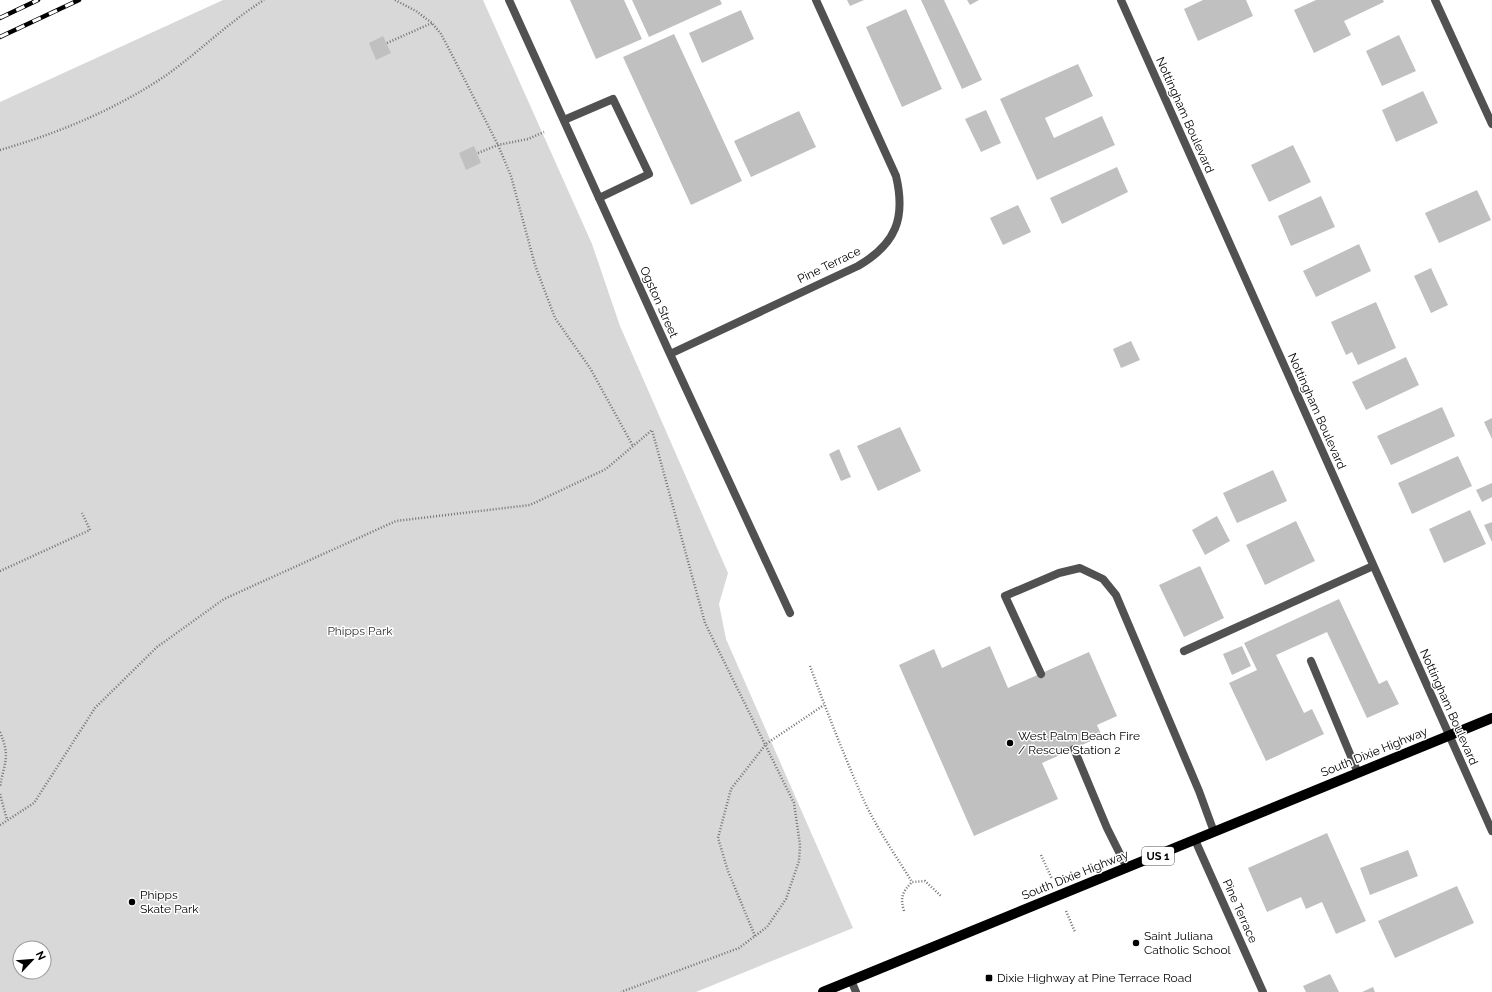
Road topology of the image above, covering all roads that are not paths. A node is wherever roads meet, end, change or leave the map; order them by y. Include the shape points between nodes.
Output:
1 (509, 0) edge
2 (816, 0) edge
3 (1121, 0) edge
4 (1435, 0) edge
5 (564, 120) junction
6 (1492, 124) edge
7 (599, 198) junction
8 (670, 354) junction
9 (1374, 566) junction
10 (790, 613) dead end
11 (1184, 651) dead end
12 (1311, 661) dead end
13 (1041, 674) dead end
14 (1492, 718) edge
15 (1449, 735) junction
16 (1074, 749) dead end
17 (1358, 773) junction
18 (1491, 827) edge
19 (1214, 832) junction
20 (1195, 840) junction
21 (1127, 868) junction
22 (851, 980) junction
23 (823, 992) edge
24 (856, 992) edge
25 (1263, 992) edge

1 - 5 street, Ogston Street
2 - 8 street, Pine Terrace via 896,176 900,211 895,228 886,244 874,257 858,266
3 - 9 street, Nottingham Boulevard
4 - 6 street
5 - 7 street, Ogston Street
5 - 7 street via 613,99 649,174
7 - 8 street, Ogston Street
8 - 10 street, Ogston Street
9 - 11 street
9 - 15 street, Nottingham Boulevard
12 - 17 street
13 - 19 street via 1005,596 1059,573 1080,568 1103,579 1116,595
14 - 15 main road, South Dixie Highway / US 1
15 - 17 main road, South Dixie Highway / US 1
15 - 18 street, Nottingham Boulevard
16 - 21 street
17 - 19 main road, South Dixie Highway / US 1
19 - 20 main road, South Dixie Highway / US 1
20 - 21 main road, South Dixie Highway / US 1
20 - 25 street, Pine Terrace
21 - 22 main road, South Dixie Highway / US 1
22 - 23 main road, South Dixie Highway / US 1
22 - 24 street

